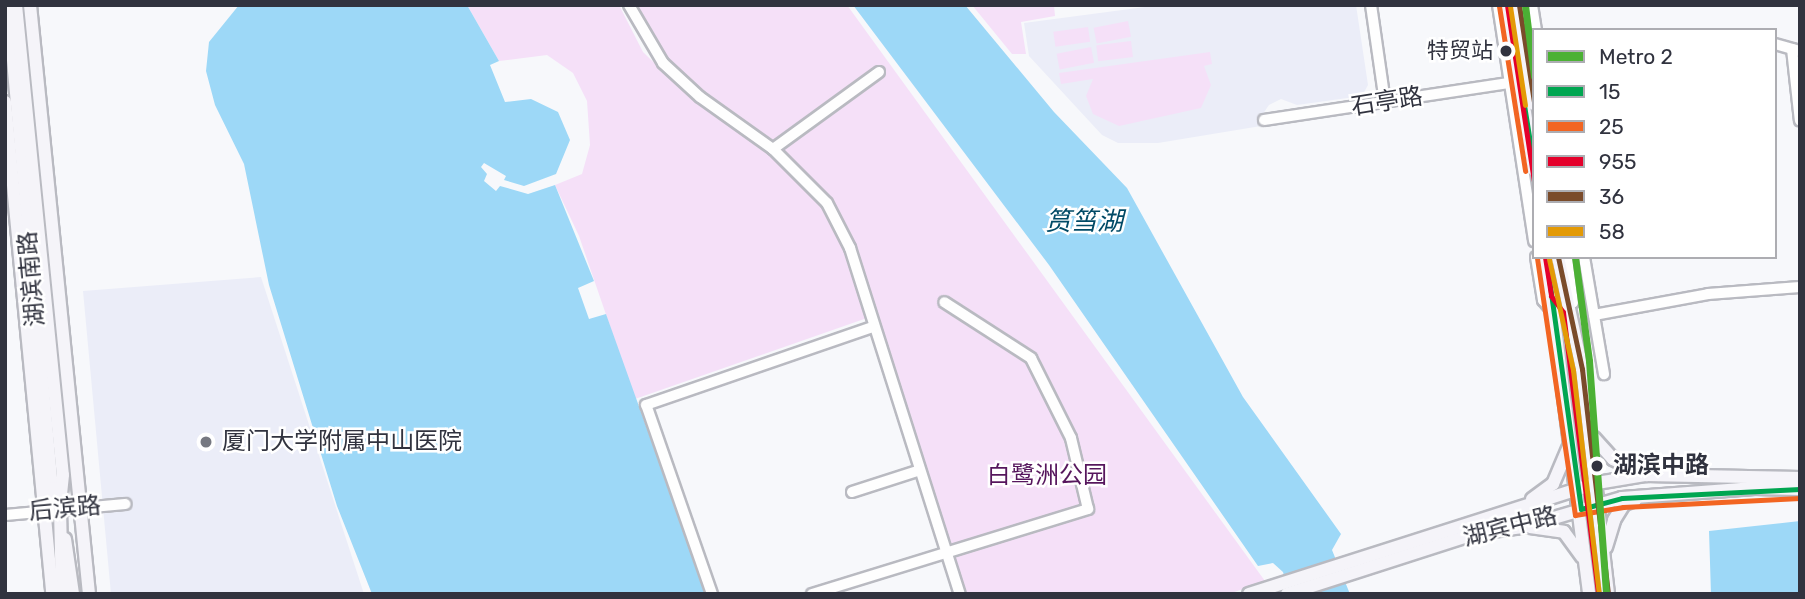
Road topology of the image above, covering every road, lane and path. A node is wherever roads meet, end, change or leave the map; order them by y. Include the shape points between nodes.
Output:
1 (8, 5) edge
2 (16, 5) edge
3 (30, 5) edge
4 (629, 5) edge
5 (1371, 5) edge
6 (1498, 5) edge
7 (1508, 5) edge
8 (1519, 5) edge
9 (1532, 5) edge
10 (1536, 28) edge
11 (1777, 45) edge
12 (1796, 50) edge
13 (879, 72) dead end
14 (1510, 83) junction
15 (1532, 91) edge
16 (5, 102) edge
17 (1385, 102) junction
18 (1264, 120) dead end
19 (1800, 121) edge
20 (773, 149) junction
21 (1532, 157) edge
22 (1532, 228) edge
23 (1536, 259) edge
24 (1546, 259) edge
25 (1558, 259) edge
26 (1567, 259) edge
27 (1584, 259) edge
28 (1800, 288) edge
29 (944, 302) dead end
30 (1554, 313) junction
31 (1594, 315) junction
32 (873, 327) junction
33 (1582, 369) junction
34 (1604, 374) dead end
35 (1591, 432) junction
36 (1570, 441) junction
37 (920, 470) junction
38 (1646, 475) junction
39 (1800, 478) edge
40 (1597, 483) junction
41 (1800, 489) edge
42 (1577, 490) junction
43 (852, 492) dead end
44 (1641, 497) junction
45 (125, 504) dead end
46 (1598, 505) junction
47 (81, 508) junction
48 (60, 509) junction
49 (1516, 509) junction
50 (1581, 509) junction
51 (43, 511) junction
52 (5, 515) edge
53 (1523, 527) junction
54 (946, 552) junction
55 (1604, 558) junction
56 (1586, 565) junction
57 (1347, 568) junction
58 (1284, 588) edge
59 (52, 594) edge
60 (62, 594) edge
61 (73, 594) edge
62 (89, 594) edge
63 (712, 594) edge
64 (812, 594) edge
65 (960, 594) edge
66 (1249, 594) edge
67 (1590, 594) edge
68 (1608, 594) edge

1 - 48 main road, 湖滨南路 via 52,488
2 - 48 main road, 湖滨南路 via 63,475
3 - 47 main road
4 - 20 street via 663,63 700,97
5 - 17 street
6 - 14 street
7 - 21 main road
8 - 15 main road
9 - 10 street
11 - 12 street
12 - 19 street
13 - 20 street
14 - 17 street, 石亭路
14 - 22 street
16 - 51 main road
17 - 18 street, 石亭路
20 - 32 street via 832,212 850,248
23 - 30 street via 1543,300
24 - 30 main road
25 - 33 main road
26 - 33 street
27 - 31 street
28 - 31 street via 1708,294
29 - 54 street via 1031,358 1067,427 1088,509
30 - 36 main road
31 - 34 street
32 - 37 street
32 - 63 street via 646,405
33 - 35 main road
35 - 38 main road via 1601,450
35 - 40 main road
36 - 42 main road
36 - 49 main road via 1566,462 1553,484
37 - 43 street
37 - 54 street
38 - 39 main road
38 - 40 main road
40 - 42 main road
40 - 46 main road
41 - 44 main road, 湖宾中路
42 - 49 main road
42 - 50 main road
44 - 46 main road, 湖宾中路
44 - 55 main road via 1624,504 1614,520
45 - 47 street, 后滨路
46 - 50 main road, 湖宾中路
46 - 55 main road
47 - 48 street, 后滨路
47 - 62 main road
48 - 51 street, 后滨路
48 - 60 main road, 湖滨南路
48 - 61 main road, 湖滨南路
49 - 57 main road
50 - 53 main road, 湖宾中路
50 - 56 main road
51 - 52 street, 后滨路
51 - 59 main road
53 - 56 main road via 1564,532
53 - 57 main road, 湖宾中路 via 1477,533
54 - 64 street
54 - 65 street
55 - 68 main road
56 - 67 main road
57 - 58 main road
58 - 66 main road

